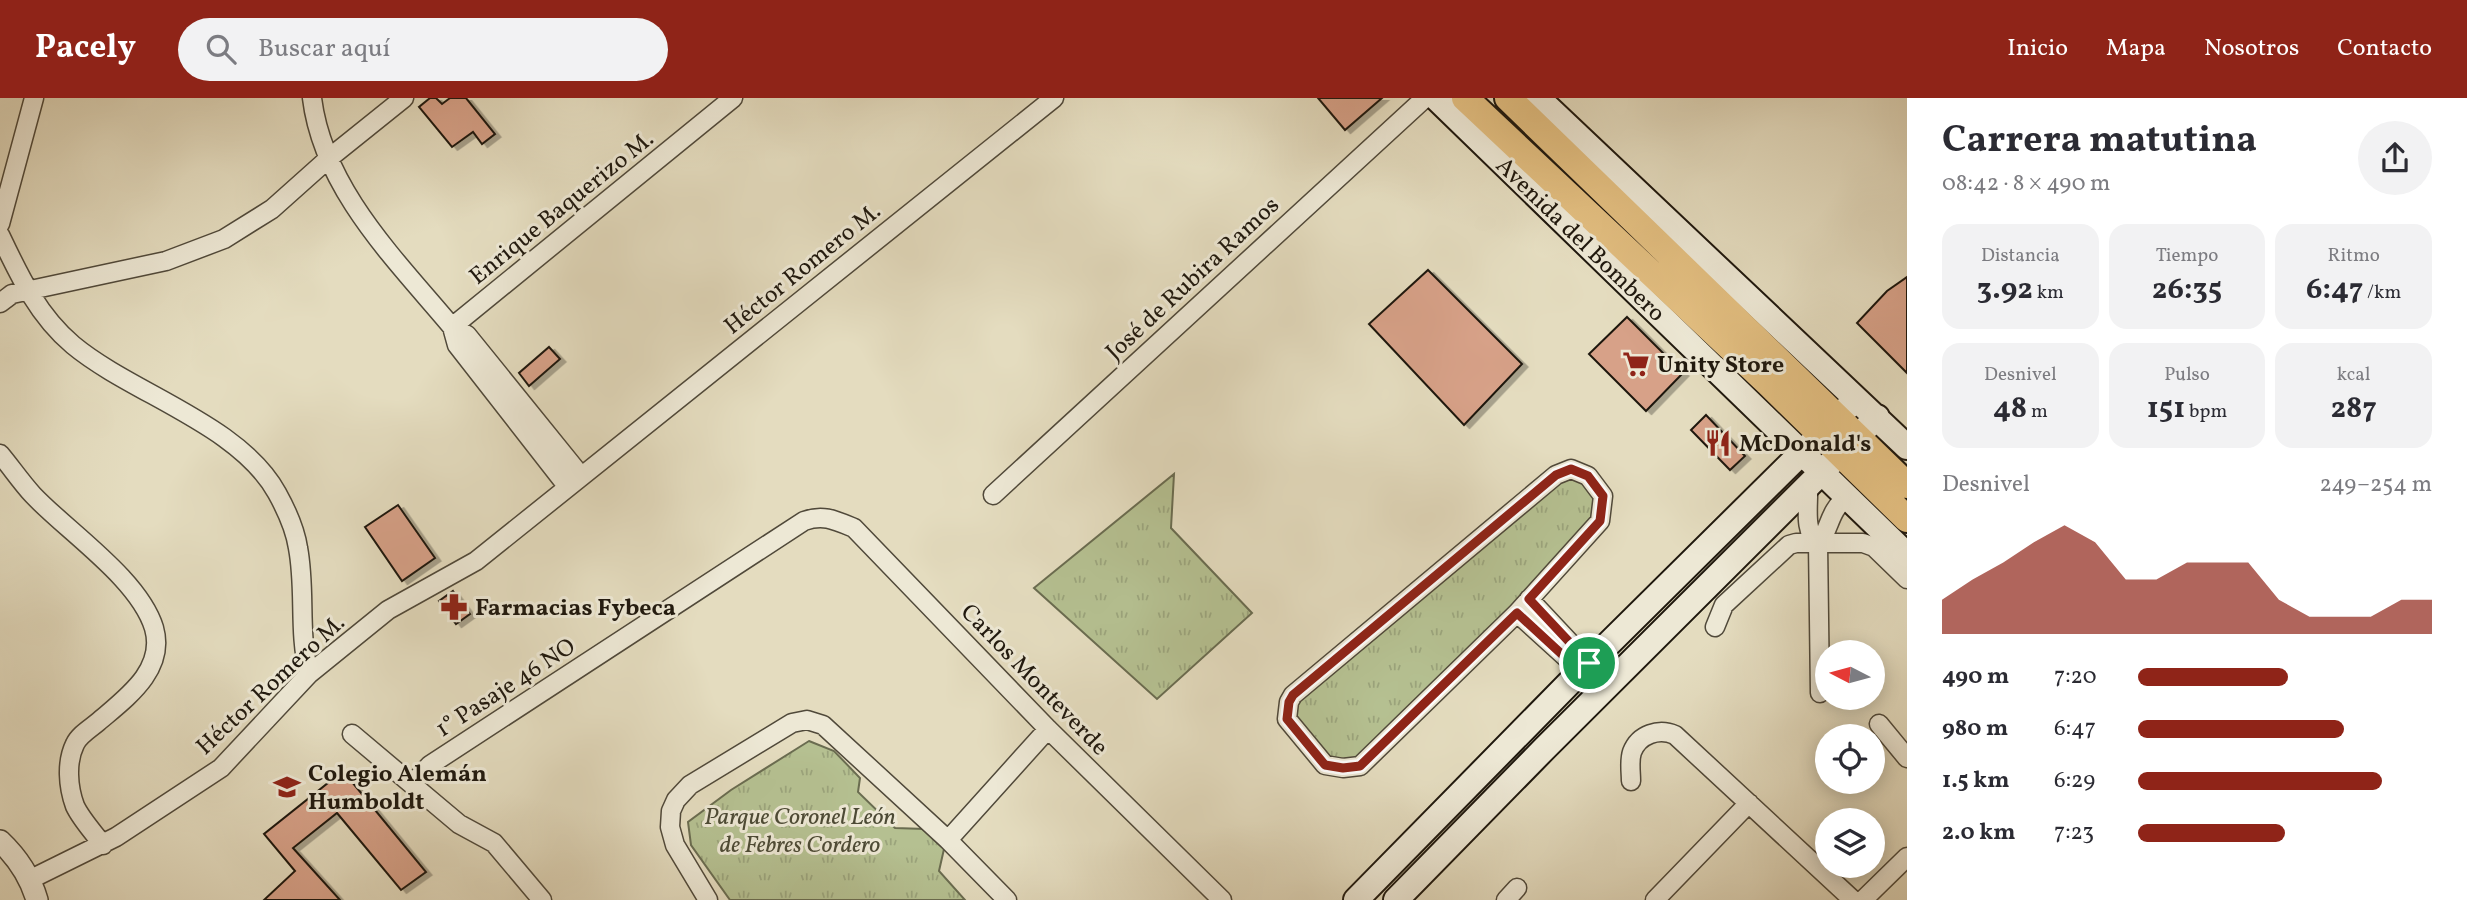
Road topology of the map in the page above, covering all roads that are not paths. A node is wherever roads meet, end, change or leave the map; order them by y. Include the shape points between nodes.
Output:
1 (34, 98) edge
2 (312, 98) edge
3 (404, 98) edge
4 (733, 98) edge
5 (1054, 98) edge
6 (1424, 98) edge
7 (1436, 98) edge
8 (1465, 98) edge
9 (1480, 98) edge
10 (1508, 98) edge
11 (1538, 98) edge
12 (328, 159) junction
13 (0, 225) edge
14 (0, 235) edge
15 (27, 291) junction
16 (0, 303) edge
17 (452, 327) junction
18 (1856, 399) junction
19 (1877, 417) junction
20 (1821, 433) junction
21 (1907, 447) edge
22 (0, 454) edge
23 (1835, 460) junction
24 (574, 481) junction
25 (1907, 485) edge
26 (993, 495) dead end
27 (1848, 496) junction
28 (1907, 513) edge
29 (1907, 519) edge
30 (804, 521) joint
31 (1818, 543) junction
32 (1907, 555) edge
33 (1907, 579) edge
34 (1523, 606) junction
35 (1715, 627) dead end
36 (1819, 640) edge
37 (1585, 667) junction
38 (309, 674) junction
39 (1048, 729) junction
40 (1885, 731) edge
41 (352, 734) dead end
42 (1907, 758) edge
43 (1632, 781) dead end
44 (412, 784) junction
45 (1749, 803) junction
46 (948, 840) junction
47 (0, 841) edge
48 (103, 845) junction
49 (1907, 857) edge
50 (34, 890) edge
51 (542, 900) edge
52 (708, 900) edge
53 (1007, 900) edge
54 (1222, 900) edge
55 (1356, 900) edge
56 (1396, 900) edge
57 (1655, 900) edge
58 (1853, 900) edge
59 (1863, 900) edge

1 - 13 street
2 - 12 street via 314,121
3 - 12 street
4 - 17 street, Enrique Baquerizo M.
5 - 24 street, Héctor Romero M.
6 - 26 street, José de Rubira Ramos
7 - 20 main road, Avenida del Bombero
8 - 20 main road, Avenida del Bombero
9 - 20 main road
10 - 20 main road, Avenida del Bombero
11 - 18 main road
12 - 15 street via 272,209 224,239 166,261
12 - 17 street via 368,227
14 - 15 street
15 - 16 street
15 - 38 street via 72,344 220,435 269,480 292,524 299,549 303,652
17 - 24 street via 467,335
18 - 19 main road
18 - 20 main road
19 - 21 main road
19 - 23 main road
20 - 23 main road, Avenida del Bombero
20 - 37 main road
22 - 48 street via 33,495 129,586 153,627 153,665 139,684 76,742 70,761 76,808
23 - 25 main road, Avenida del Bombero
23 - 27 main road, Avenida del Bombero
23 - 28 main road
23 - 29 main road, Avenida del Bombero
23 - 31 street via 1809,532
23 - 56 main road
24 - 38 street, Héctor Romero M. via 476,561 388,610
27 - 31 street via 1829,519
27 - 32 main road, Avenida del Bombero
30 - 39 street, Carlos Monteverde via 817,516 854,528
30 - 44 street, 1° Pasaje 46 NO via 430,765
31 - 33 street via 1874,547
31 - 35 street via 1789,545 1724,605
31 - 36 street
34 - 34 street via 1600,521 1603,496 1588,476 1571,469 1556,475 1293,695 1287,719 1325,765 1360,766
34 - 37 street
37 - 55 main road
38 - 48 street, Héctor Romero M. via 221,768
39 - 46 street
39 - 54 street, Carlos Monteverde
40 - 42 street
41 - 44 street
43 - 45 street via 1630,761 1637,743 1654,731 1666,731
44 - 51 street via 459,824 494,843
45 - 57 street
45 - 58 street
46 - 52 street via 823,725 807,719 792,723 690,785 677,800 670,827 675,845
46 - 53 street
47 - 50 street
48 - 50 street, Héctor Romero M.
49 - 59 street

